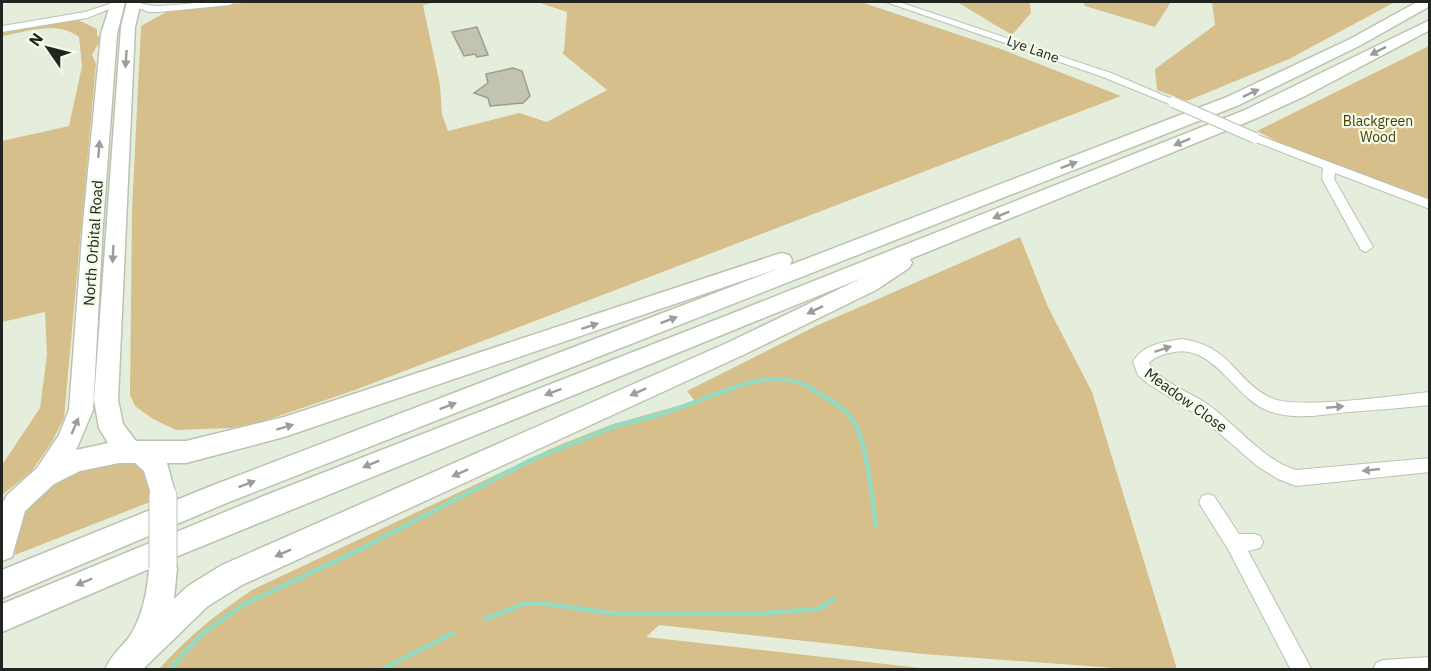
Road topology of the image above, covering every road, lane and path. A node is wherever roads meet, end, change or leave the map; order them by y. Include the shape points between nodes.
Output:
1 (230, 2) edge
2 (891, 2) edge
3 (1426, 2) edge
4 (124, 9) edge
5 (159, 9) junction
6 (87, 15) junction
7 (1430, 24) edge
8 (2, 29) edge
9 (1329, 168) junction
10 (1430, 205) edge
11 (956, 208) junction
12 (939, 240) junction
13 (1366, 247) dead end
14 (1430, 398) edge
15 (135, 452) junction
16 (1430, 465) edge
17 (36, 483) junction
18 (1208, 502) dead end
19 (2, 508) edge
20 (1254, 542) dead end
21 (1234, 543) junction
22 (2, 548) edge
23 (2, 584) edge
24 (2, 618) edge
25 (127, 664) edge
26 (1430, 667) edge
27 (1302, 669) edge
28 (1383, 669) edge

1 - 5 street
2 - 9 street, Lye Lane, bridge via 1086,68
11 -> 3 highway via 1233,101
4 - 5 street
4 - 5 street
4 - 6 street
4 - 6 street
4 -> 15 highway, North Orbital Road via 106,400 111,428
17 -> 4 highway, North Orbital Road via 69,440 81,410 93,224
6 - 8 street
7 -> 12 highway via 1251,114
9 - 10 street
9 - 13 street via 1328,179
15 -> 11 highway via 186,452 284,428 710,286 910,214
23 -> 11 highway via 220,494
12 -> 24 highway via 394,454
12 -> 25 highway via 868,285 735,349 214,584 165,624
16 -> 14 street, Meadow Close via 1296,478 1286,475 1269,466 1216,419 1147,375 1141,362 1166,347 1197,346 1217,358 1262,401 1288,410
15 - 17 highway via 84,458
15 - 25 highway, North Orbital Road, bridge via 155,465 163,496 162,596 157,615
17 - 19 highway
17 - 22 highway, North Orbital Road via 9,516
18 - 21 street
20 - 21 street
21 - 27 street
26 - 28 street

